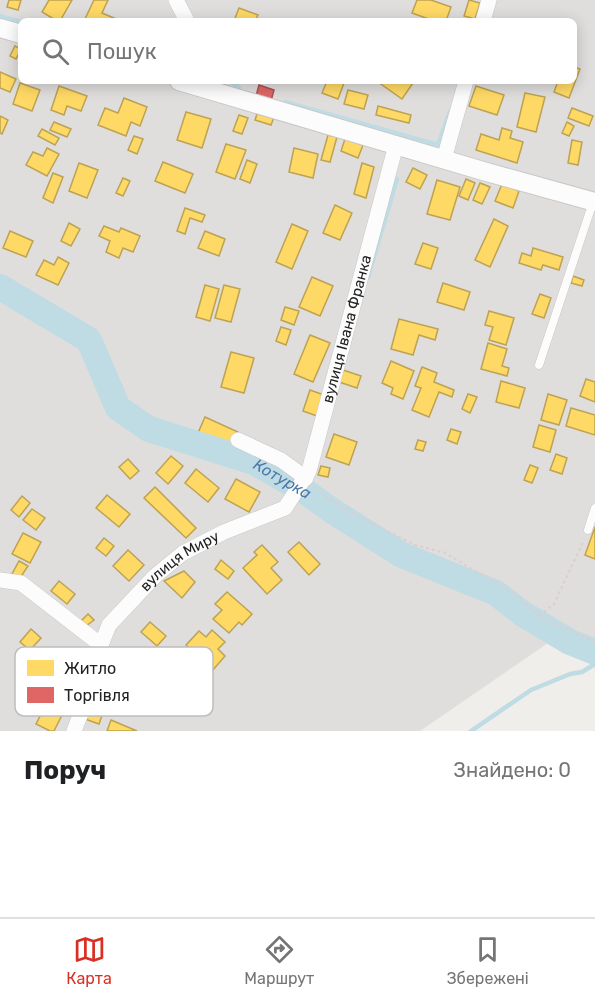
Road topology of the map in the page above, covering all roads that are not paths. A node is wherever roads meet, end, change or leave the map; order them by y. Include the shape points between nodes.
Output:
1 (176, 0) edge
2 (489, 0) edge
3 (185, 18) edge
4 (484, 18) edge
5 (0, 28) edge
6 (18, 33) edge
7 (198, 84) edge
8 (465, 84) edge
9 (222, 88) edge
10 (396, 145) junction
11 (444, 159) junction
12 (594, 202) edge
13 (539, 365) dead end
14 (238, 440) dead end
15 (306, 478) junction
16 (285, 508) joint
17 (595, 508) edge
18 (588, 530) road end
19 (0, 580) edge
20 (101, 645) joint
21 (80, 716) edge
22 (74, 731) edge

1 - 3 street
2 - 4 street
5 - 6 street
7 - 9 street
8 - 11 street
9 - 10 street
10 - 11 street
10 - 15 street, вулиця Івана Франка
11 - 12 street
12 - 13 lane
14 - 15 street via 281,460
15 - 16 street, вулиця Івана Франка
16 - 20 street, вулиця Миру via 183,553 155,576 109,625
17 - 18 lane
19 - 20 street via 21,583
21 - 22 street, вулиця Миру

